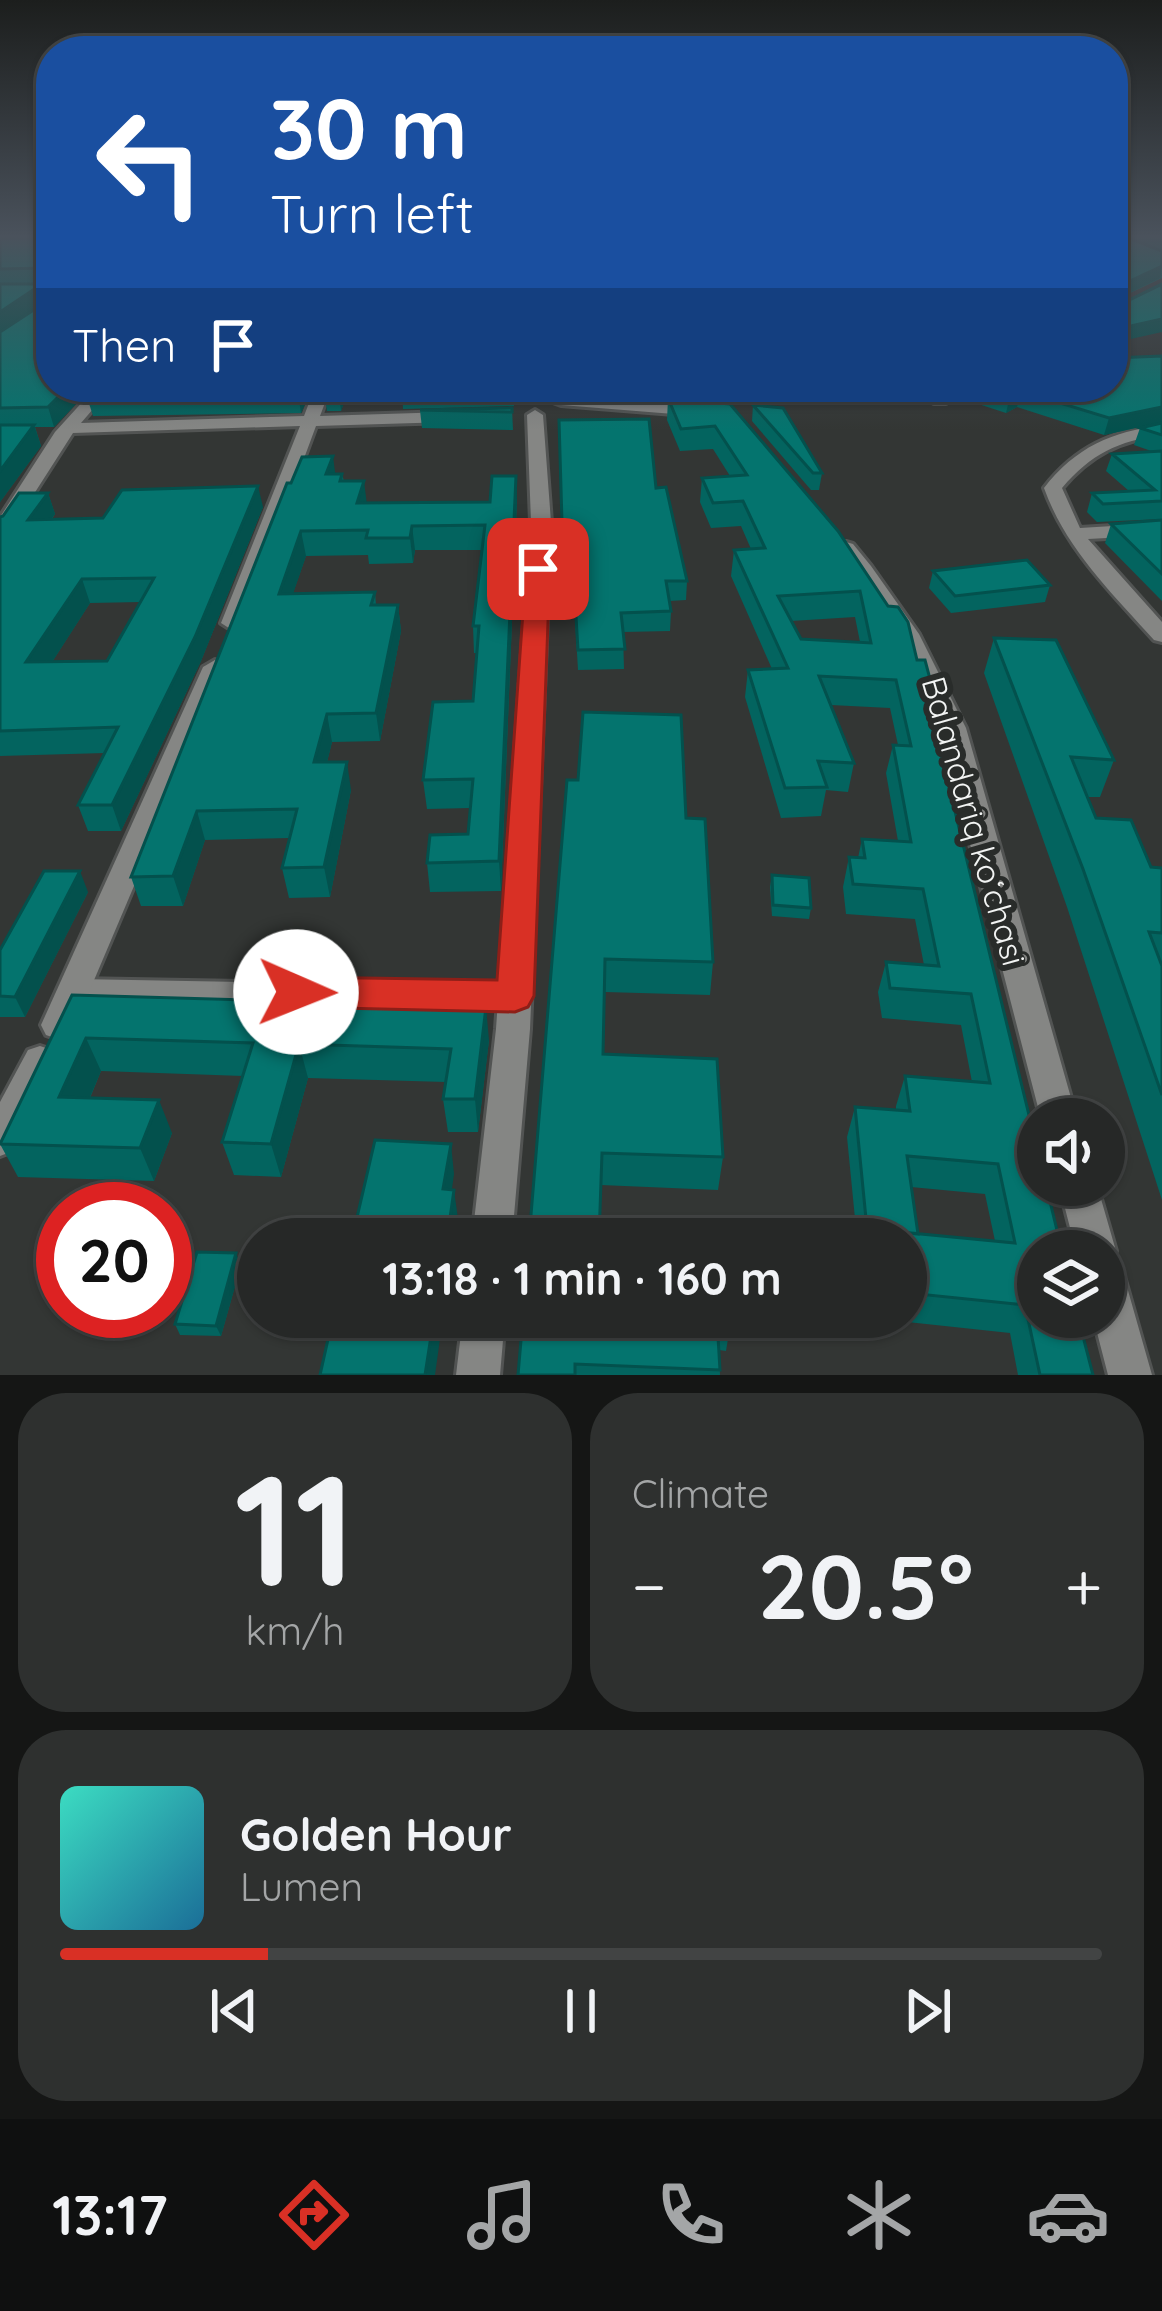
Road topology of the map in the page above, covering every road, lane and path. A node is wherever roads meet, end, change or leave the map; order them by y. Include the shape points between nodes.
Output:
1 (91, 402) edge
2 (317, 402) edge
3 (534, 403) edge
4 (727, 415) edge
5 (467, 417) edge
6 (309, 420) junction
7 (1162, 430) edge
8 (65, 432) junction
9 (41, 436) dead end
10 (824, 522) edge
11 (1162, 529) edge
12 (0, 532) edge
13 (1073, 534) junction
14 (1162, 635) edge
15 (77, 988) junction
16 (515, 996) junction
17 (1053, 1098) edge
18 (0, 1139) edge
19 (494, 1218) edge
20 (482, 1338) edge
21 (1120, 1338) edge
22 (478, 1375) edge
23 (1130, 1375) edge

1 - 8 street
2 - 6 street
3 - 4 street
3 - 16 street via 541,522
5 - 6 street
6 - 8 street
6 - 15 street via 217,663
7 - 13 street via 1124,434 1082,452 1053,488
8 - 9 street
8 - 12 street
10 - 17 street, Balandariq koʻchasi via 929,667 953,728
11 - 13 street
13 - 14 street
15 - 16 lane
15 - 18 street
16 - 19 street
20 - 22 street
21 - 23 street

